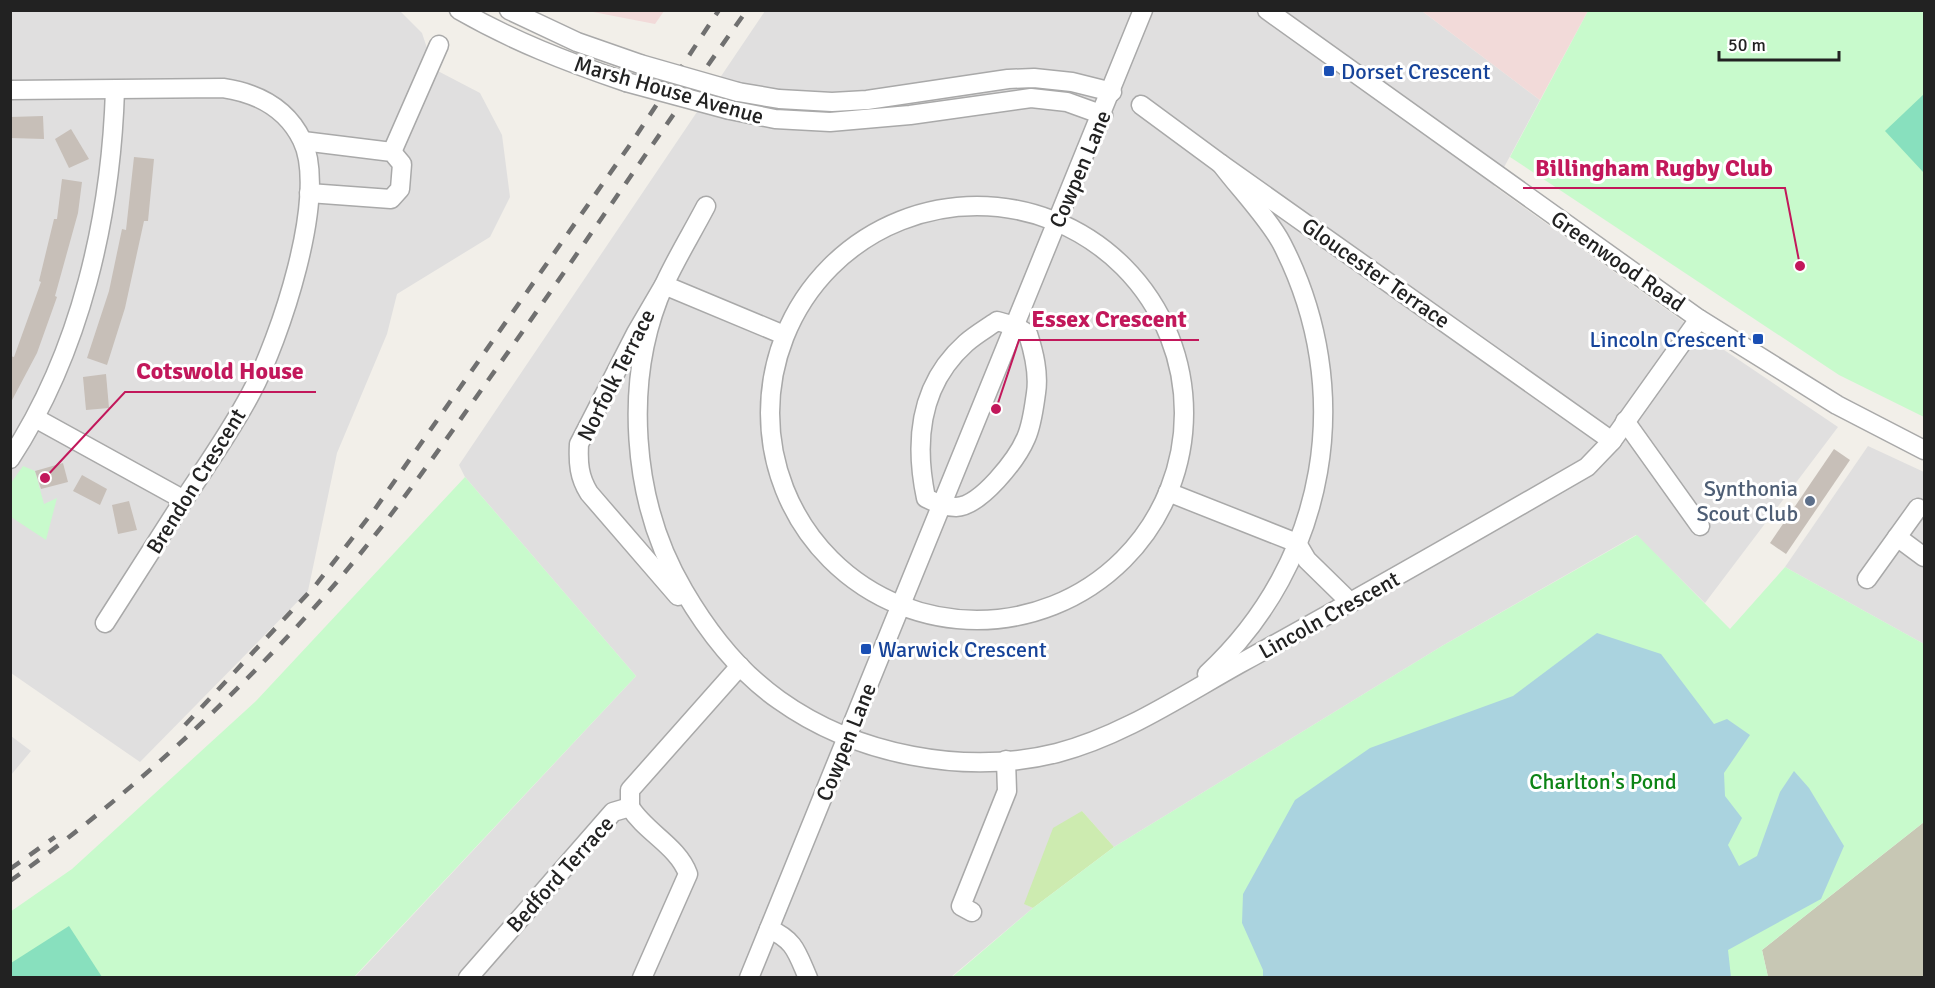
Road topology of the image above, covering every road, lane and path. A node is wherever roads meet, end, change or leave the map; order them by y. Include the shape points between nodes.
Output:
1 (459, 10) edge
2 (509, 10) edge
3 (1143, 10) edge
4 (1266, 10) edge
5 (442, 46) dead end
6 (10, 90) edge
7 (115, 90) junction
8 (1112, 92) junction
9 (1141, 105) dead end
10 (1103, 115) junction
11 (303, 141) junction
12 (392, 152) junction
13 (1221, 164) junction
14 (309, 193) junction
15 (706, 206) dead end
16 (1058, 221) junction
17 (1305, 223) junction
18 (1281, 243) junction
19 (664, 285) junction
20 (1699, 319) junction
21 (1015, 326) junction
22 (784, 335) junction
23 (37, 419) junction
24 (1625, 421) junction
25 (1612, 441) junction
26 (1924, 450) edge
27 (10, 459) edge
28 (1168, 492) junction
29 (184, 500) junction
30 (943, 506) junction
31 (1918, 508) dead end
32 (1702, 529) dead end
33 (1897, 537) junction
34 (1297, 543) junction
35 (1924, 557) edge
36 (1867, 579) dead end
37 (1352, 603) junction
38 (902, 605) junction
39 (105, 623) dead end
40 (704, 625) junction
41 (740, 666) junction
42 (1186, 693) junction
43 (849, 737) junction
44 (1006, 760) junction
45 (630, 807) junction
46 (972, 912) dead end
47 (769, 929) junction
48 (468, 978) edge
49 (642, 978) edge
50 (749, 978) edge
51 (808, 978) edge

1 - 10 street, Marsh House Avenue, bridge via 548,56 626,82 775,120 830,122 1031,98 1067,102
2 - 8 street, Marsh House Avenue, bridge via 577,42 640,64 738,92 779,99 832,102 885,98 1034,78
3 - 8 street, Cowpen Lane
4 - 20 street, Greenwood Road
5 - 12 street
6 - 7 street, Brendon Crescent
7 - 11 street, Brendon Crescent via 242,91 265,99 281,112
7 - 23 street via 95,255 61,361
8 - 10 street, Cowpen Lane
9 - 13 street, Gloucester Terrace
10 - 16 street, Cowpen Lane
11 - 12 street
11 - 14 street, Brendon Crescent via 310,169
12 - 14 street via 402,164 400,189 391,199
13 - 17 street, Gloucester Terrace
13 - 18 street
14 - 29 street, Brendon Crescent via 296,270 277,334 252,392
15 - 19 street
16 - 21 street, Cowpen Lane
16 - 22 street via 1011,207 982,204 916,215 886,226 858,243 815,284
16 - 28 street via 1111,255 1141,288 1167,330 1180,370 1185,424 1179,463
17 - 18 street
17 - 25 street, Gloucester Terrace
18 - 34 street via 1320,350 1325,414 1318,480
19 - 22 street, Norfolk Terrace
19 - 40 street via 650,328 639,387 641,463 663,547 678,582
19 - 40 street, Norfolk Terrace via 579,444 578,464 589,493
20 - 24 street, Lincoln Crescent
20 - 26 street, Greenwood Road via 1837,405
21 - 30 street, Cowpen Lane
21 - 30 street via 1028,334 1035,359 1037,391 1026,437 1002,474 978,497 959,507
21 - 30 street via 997,321 966,342 939,374 924,409 919,466 926,498
22 - 38 street via 773,383 772,444 790,502 812,538 844,574 873,593
23 - 27 street
23 - 29 street
24 - 25 street, Lincoln Crescent
24 - 32 street
25 - 37 street, Lincoln Crescent via 1587,467
28 - 34 street
28 - 38 street via 1153,526 1127,560 1091,589 1054,609 1012,620 976,621 925,614
29 - 39 street, Brendon Crescent
30 - 38 street, Cowpen Lane
31 - 33 street
33 - 35 street
33 - 36 street
34 - 37 street via 1307,561
34 - 42 street via 1268,601 1237,646
37 - 42 street, Lincoln Crescent
38 - 43 street, Cowpen Lane
40 - 41 street
41 - 43 street via 778,700
41 - 45 street, Bedford Terrace via 630,790
42 - 44 street, Lincoln Crescent via 1112,734 1055,753
43 - 44 street, Lincoln Crescent via 909,756 956,761
43 - 47 street, Cowpen Lane
44 - 46 street via 1006,791 961,906
45 - 48 street, Bedford Terrace via 613,812
45 - 49 street via 683,862 687,874
47 - 50 street, Cowpen Lane
47 - 51 street via 793,944

